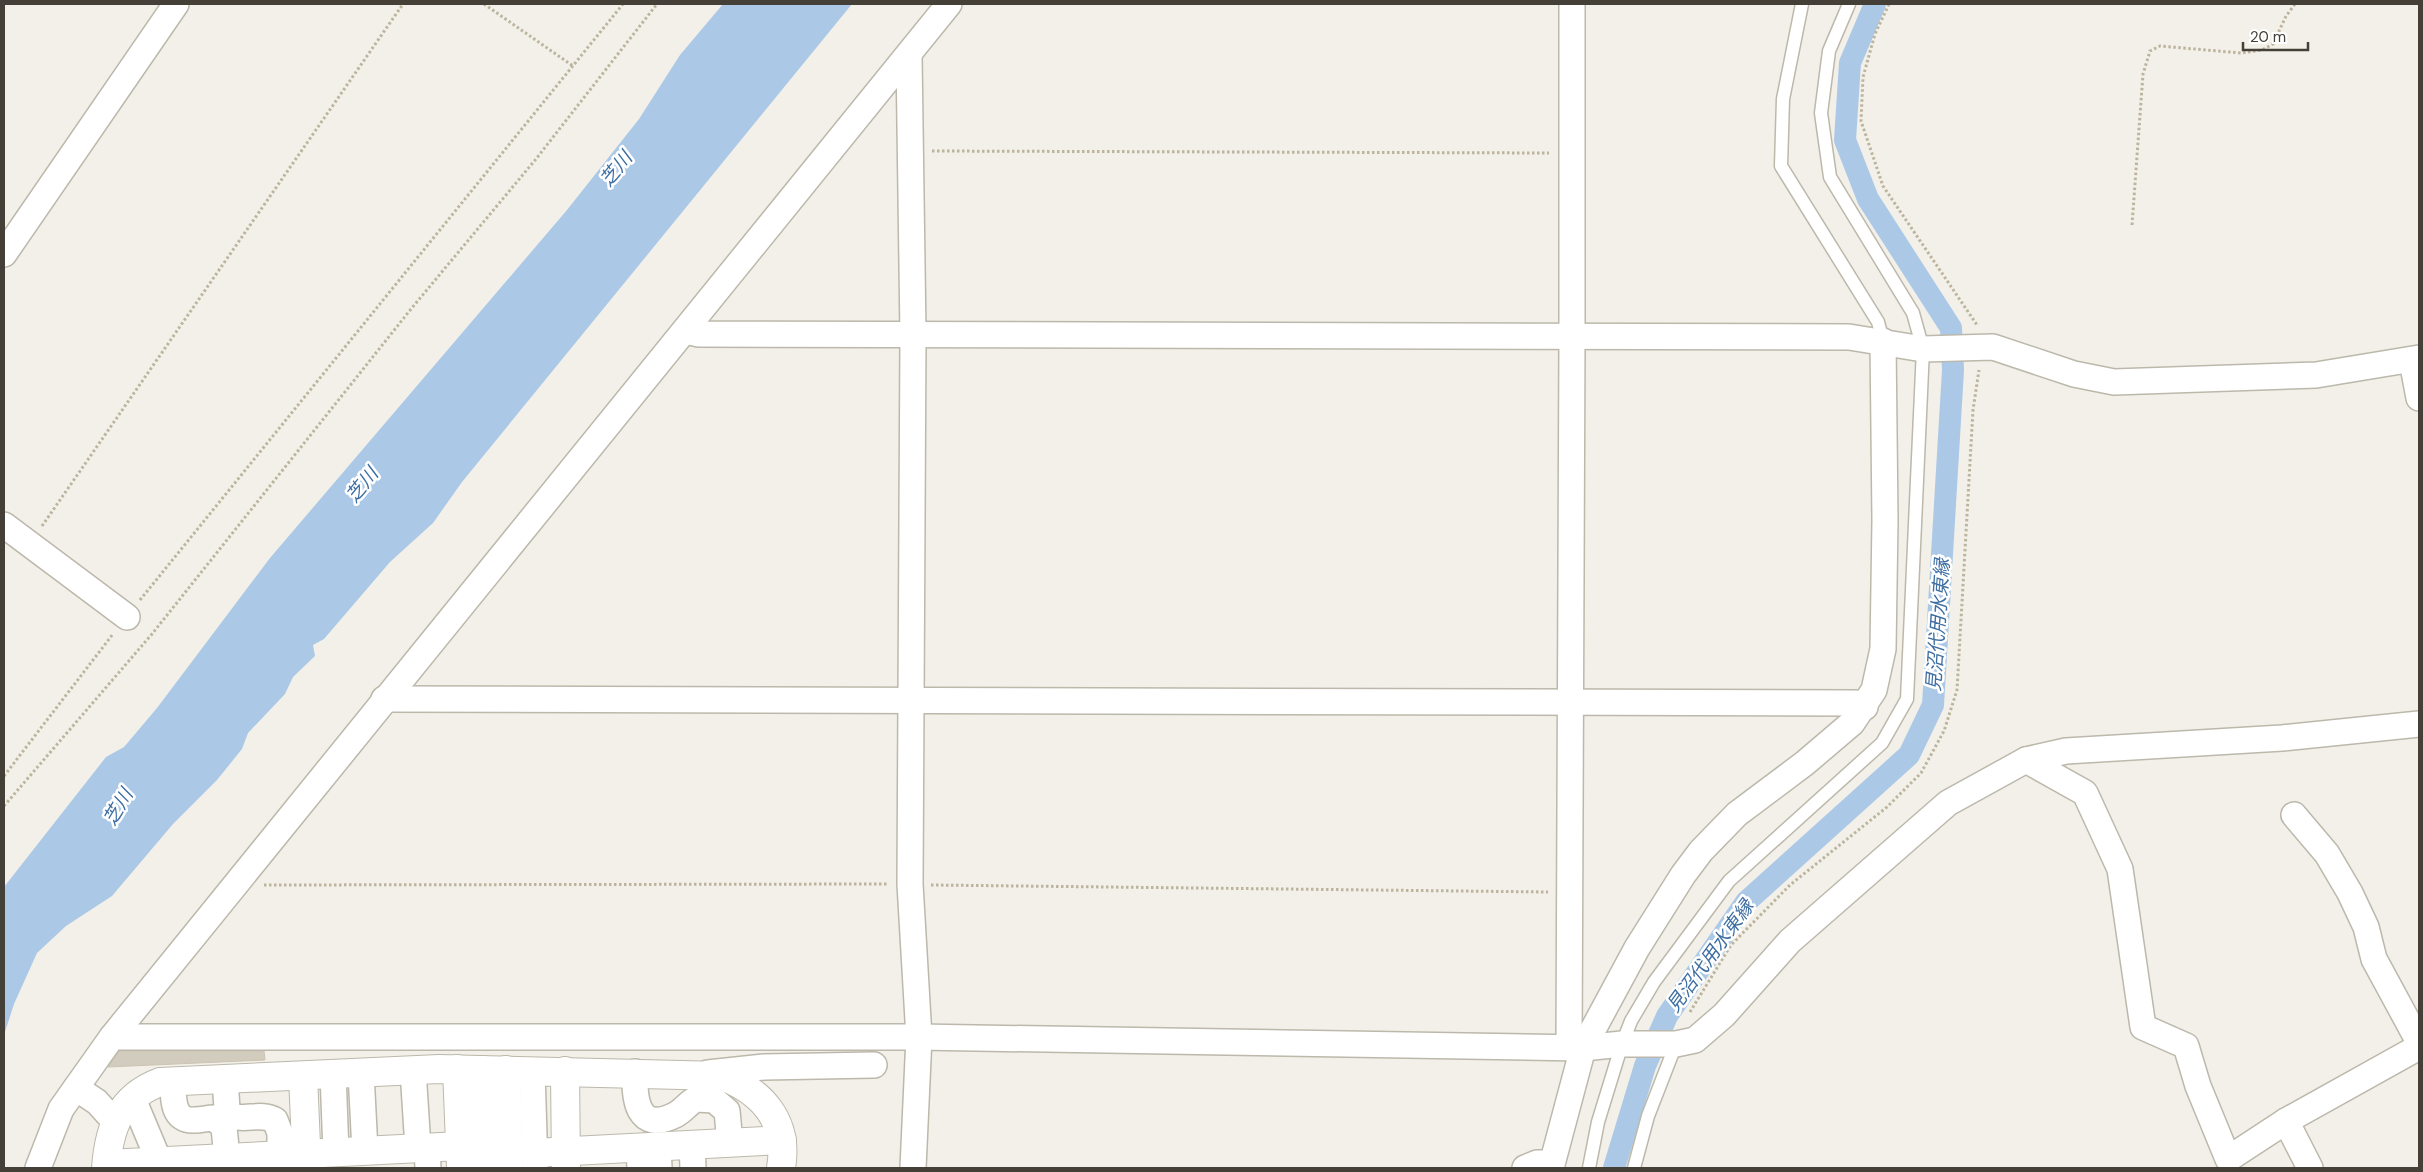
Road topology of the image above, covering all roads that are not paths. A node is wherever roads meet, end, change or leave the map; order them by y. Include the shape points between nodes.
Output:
1 (176, 4) edge
2 (949, 4) edge
3 (1572, 4) edge
4 (1802, 4) edge
5 (1849, 4) edge
6 (909, 55) junction
7 (4, 254) edge
8 (685, 331) junction
9 (913, 335) junction
10 (1572, 337) junction
11 (1883, 341) junction
12 (1929, 349) junction
13 (2416, 360) edge
14 (2419, 398) edge
15 (4, 525) edge
16 (126, 617) road end
17 (384, 699) junction
18 (910, 699) junction
19 (1570, 704) junction
20 (1865, 706) junction
21 (2419, 724) edge
22 (2026, 760) junction
23 (2294, 815) dead end
24 (112, 1037) junction
25 (919, 1037) junction
26 (2419, 1042) edge
27 (1625, 1044) junction
28 (1672, 1044) junction
29 (1576, 1048) junction
30 (2419, 1048) edge
31 (874, 1065) dead end
32 (413, 1070) junction
33 (495, 1070) junction
34 (565, 1071) junction
35 (635, 1072) junction
36 (361, 1073) junction
37 (332, 1074) junction
38 (705, 1074) junction
39 (303, 1076) junction
40 (225, 1079) junction
41 (173, 1082) junction
42 (76, 1088) junction
43 (133, 1099) junction
44 (358, 1113) junction
45 (2286, 1121) junction
46 (115, 1122) junction
47 (782, 1140) junction
48 (730, 1142) junction
49 (280, 1155) junction
50 (348, 1156) edge
51 (420, 1156) edge
52 (693, 1156) edge
53 (460, 1157) edge
54 (649, 1158) edge
55 (534, 1160) edge
56 (566, 1160) edge
57 (235, 1161) edge
58 (307, 1161) edge
59 (151, 1164) edge
60 (2224, 1164) edge
61 (106, 1166) edge
62 (1552, 1166) edge
63 (38, 1168) edge
64 (486, 1168) edge
65 (508, 1168) edge
66 (782, 1168) edge
67 (913, 1168) edge
68 (1526, 1168) edge
69 (1589, 1168) edge
70 (1634, 1168) edge
71 (2310, 1168) edge

1 - 7 street
2 - 6 street
3 - 10 street
4 - 11 lane via 1783,99 1781,166 1878,322
5 - 12 lane via 1829,51 1821,113 1830,177 1912,313
6 - 8 street
6 - 9 street
8 - 9 street via 699,334
8 - 17 street
9 - 10 street
9 - 18 street
10 - 11 street via 1849,337
10 - 19 street
11 - 12 street
11 - 20 street via 1883,649 1874,690
12 - 13 street via 1973,336 1994,347 2074,374 2114,382 2316,375
12 - 27 lane via 1907,699 1882,743 1729,881 1654,982 1631,1021
13 - 14 street
15 - 16 street
17 - 18 street
17 - 24 street
18 - 19 street
18 - 25 street via 910,884
19 - 20 street via 1856,703
19 - 29 street via 1570,892
20 - 29 street via 1852,723 1737,814 1701,851
21 - 22 street via 2282,738 2066,751
22 - 28 street via 1948,803 1790,941 1705,1032 1695,1040
22 - 60 street via 2085,793 2120,869 2144,1027 2186,1046
23 - 26 street via 2327,854 2350,893 2366,927 2374,959
24 - 25 street
24 - 42 street
25 - 29 street
25 - 67 street
27 - 28 street
27 - 29 street
27 - 69 lane via 1598,1122
28 - 70 lane
29 - 62 street
30 - 45 street
31 - 38 street via 764,1067
32 - 33 street
32 - 36 street
32 - 51 street
33 - 34 street
33 - 53 street
33 - 55 street
33 - 64 street
33 - 65 street
34 - 35 street
34 - 56 street
35 - 38 street
35 - 48 street via 636,1103 644,1116 669,1118 696,1099 714,1100 727,1111
36 - 37 street
36 - 44 street
37 - 39 street
37 - 44 street
38 - 47 street via 741,1083 760,1097 774,1116
39 - 40 street
39 - 58 street
40 - 41 street
40 - 49 street via 227,1109 232,1116 249,1119 261,1115 275,1120 280,1134
41 - 43 street via 147,1087
41 - 57 street via 174,1107 178,1114 193,1121 214,1118 224,1127
42 - 46 street via 97,1102
42 - 63 street via 61,1109
43 - 46 street
43 - 59 street
44 - 50 street
45 - 60 street
45 - 71 street
46 - 61 street
47 - 48 street
47 - 66 street
48 - 52 street
49 - 57 street
49 - 58 street
50 - 51 street
50 - 58 street
51 - 53 street
52 - 54 street
54 - 56 street
55 - 56 street
57 - 59 street
59 - 61 street
62 - 68 street via 1538,1164

